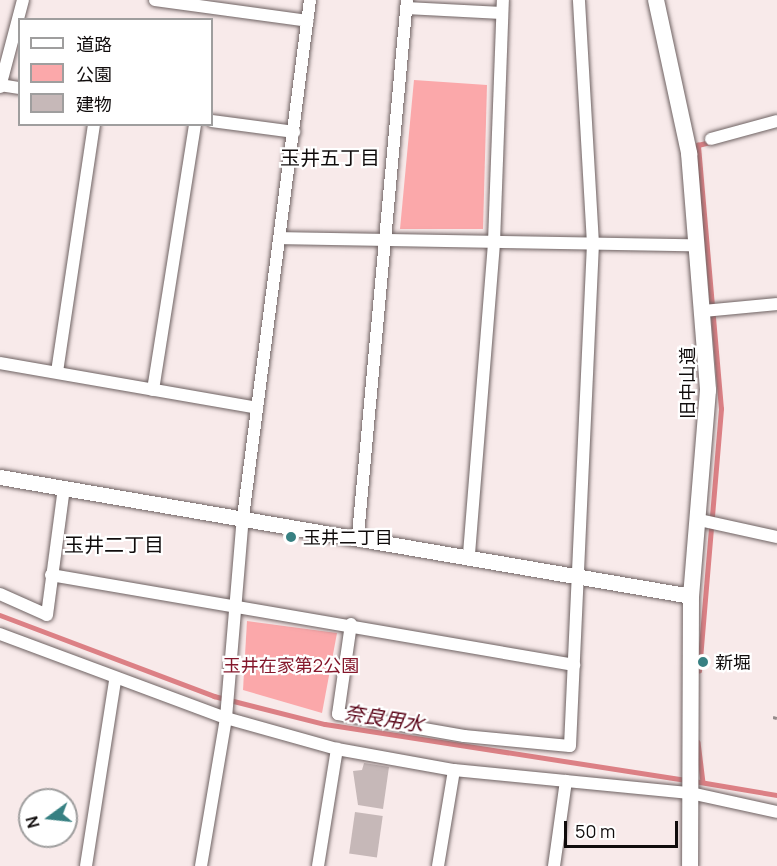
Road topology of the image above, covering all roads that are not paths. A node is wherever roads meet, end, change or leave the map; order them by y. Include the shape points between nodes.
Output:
1 (23, 0) edge
2 (155, 0) edge
3 (310, 0) edge
4 (503, 0) edge
5 (579, 0) edge
6 (656, 0) edge
7 (205, 4) edge
8 (406, 4) edge
9 (502, 13) junction
10 (18, 18) edge
11 (18, 18) edge
12 (308, 21) junction
13 (0, 85) edge
14 (18, 88) edge
15 (213, 121) edge
16 (777, 121) edge
17 (94, 126) edge
18 (195, 126) edge
19 (294, 132) junction
20 (711, 139) dead end
21 (280, 238) junction
22 (389, 240) junction
23 (494, 242) junction
24 (593, 244) junction
25 (697, 245) junction
26 (777, 304) edge
27 (704, 311) junction
28 (0, 363) edge
29 (57, 372) junction
30 (153, 390) junction
31 (257, 408) junction
32 (0, 477) edge
33 (64, 487) junction
34 (243, 517) junction
35 (699, 520) junction
36 (358, 535) junction
37 (777, 537) edge
38 (468, 554) junction
39 (578, 573) junction
40 (51, 575) junction
41 (0, 594) edge
42 (691, 596) junction
43 (235, 605) junction
44 (351, 624) junction
45 (0, 634) edge
46 (574, 665) junction
47 (115, 680) junction
48 (226, 718) junction
49 (337, 749) junction
50 (454, 770) junction
51 (566, 781) junction
52 (690, 782) junction
53 (777, 812) edge
54 (86, 866) edge
55 (201, 866) edge
56 (318, 866) edge
57 (438, 866) edge
58 (554, 866) edge
59 (690, 866) edge

1 - 11 street
2 - 7 street
3 - 12 street
4 - 9 street
5 - 24 street
6 - 25 main road, 旧中山道 via 689,153
7 - 12 street
8 - 9 street
8 - 22 street
9 - 23 street
10 - 13 street
12 - 19 street
13 - 14 street
15 - 19 street
16 - 20 street
17 - 29 street
18 - 30 street
19 - 21 street
21 - 22 street
21 - 31 street
22 - 23 street
22 - 36 street
23 - 24 street
23 - 38 street
24 - 25 street
24 - 39 street
25 - 27 main road, 旧中山道
26 - 27 street
27 - 35 main road, 旧中山道 via 708,390
28 - 29 street
29 - 30 street
30 - 31 street
31 - 34 street
32 - 33 street
33 - 34 street
33 - 40 street
34 - 36 street
34 - 43 street
35 - 37 street
35 - 42 main road, 旧中山道
36 - 38 street
38 - 39 street
39 - 42 street
39 - 46 street
40 - 41 street via 47,615
40 - 43 street
42 - 52 main road, 旧中山道
43 - 44 street
43 - 48 street
44 - 46 street
44 - 46 street via 338,714 464,736 570,746
45 - 47 street
47 - 48 street
47 - 54 street
48 - 49 street
48 - 55 street
49 - 50 street
49 - 56 street
50 - 51 street
50 - 57 street
51 - 52 street
51 - 58 street
52 - 53 street
52 - 59 main road, 旧中山道

